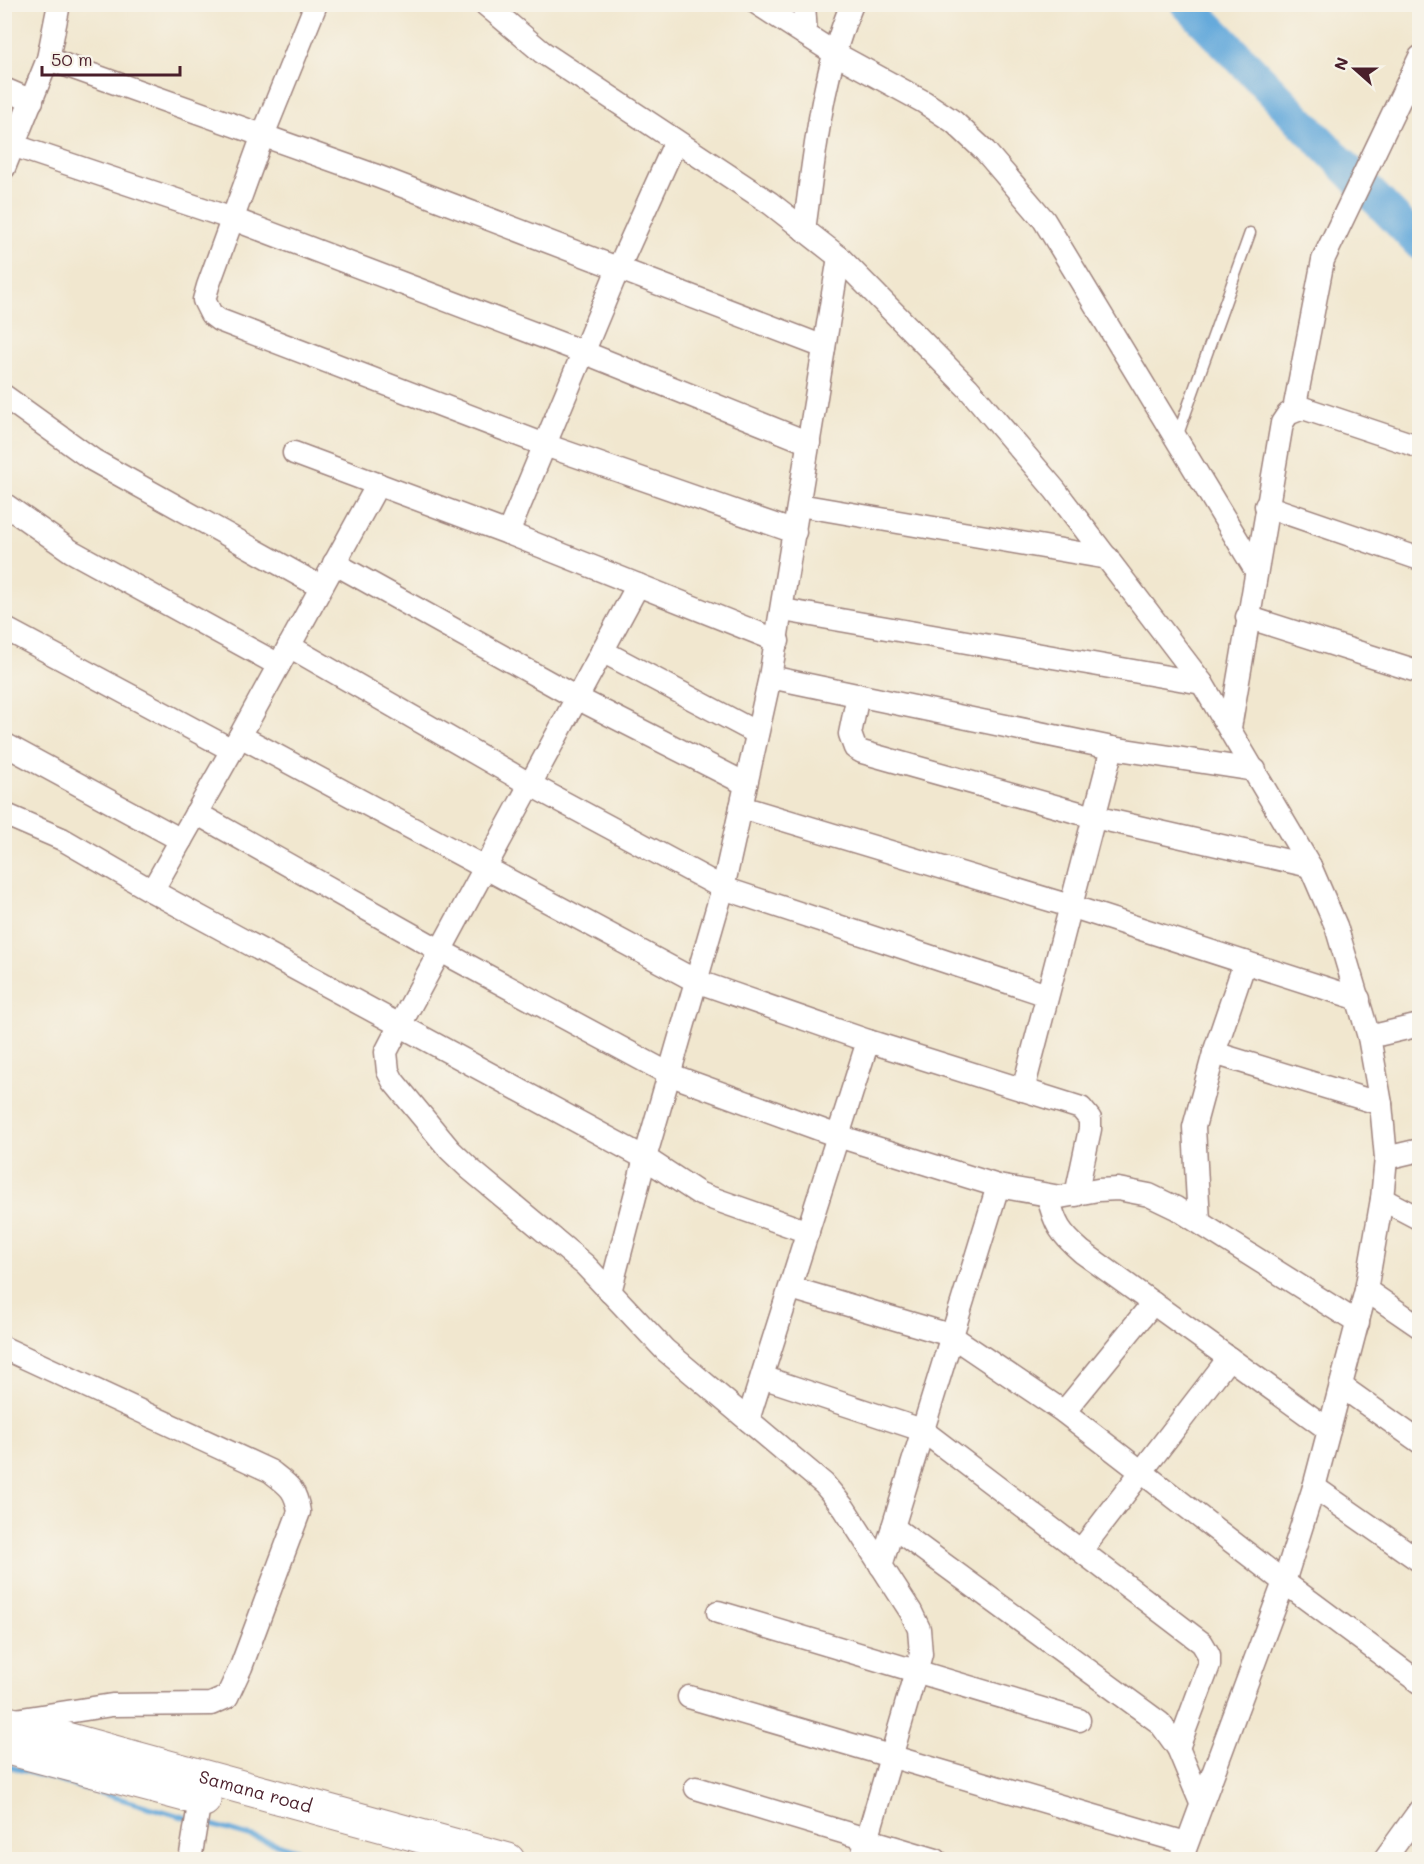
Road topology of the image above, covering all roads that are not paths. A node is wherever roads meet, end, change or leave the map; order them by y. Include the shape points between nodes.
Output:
1 (59, 4) edge
2 (316, 4) edge
3 (485, 4) edge
4 (759, 4) edge
5 (804, 4) edge
6 (852, 4) edge
7 (806, 35) junction
8 (834, 53) junction
9 (1419, 57) edge
10 (48, 58) junction
11 (4, 89) edge
12 (32, 101) junction
13 (14, 135) edge
14 (263, 135) junction
15 (675, 142) junction
16 (4, 168) edge
17 (233, 219) junction
18 (804, 230) junction
19 (1250, 233) dead end
20 (839, 257) junction
21 (618, 269) junction
22 (824, 347) junction
23 (583, 352) junction
24 (4, 396) edge
25 (1294, 410) junction
26 (1177, 437) junction
27 (809, 443) junction
28 (545, 445) junction
29 (1419, 447) edge
30 (294, 453) dead end
31 (378, 484) junction
32 (4, 504) edge
33 (799, 505) junction
34 (1266, 506) junction
35 (795, 532) junction
36 (508, 533) junction
37 (1108, 558) junction
38 (1419, 559) edge
39 (334, 563) junction
40 (1255, 568) junction
41 (638, 585) junction
42 (321, 587) junction
43 (783, 610) junction
44 (1247, 617) junction
45 (4, 628) edge
46 (778, 641) junction
47 (602, 651) junction
48 (284, 656) junction
49 (1419, 672) edge
50 (770, 677) junction
51 (1202, 683) junction
52 (858, 695) junction
53 (577, 698) junction
54 (1230, 728) junction
55 (757, 733) junction
56 (236, 743) junction
57 (4, 744) edge
58 (1112, 748) junction
59 (1255, 770) junction
60 (746, 784) junction
61 (531, 786) junction
62 (741, 807) junction
63 (196, 813) junction
64 (4, 814) edge
65 (1094, 817) junction
66 (181, 840) junction
67 (1310, 866) junction
68 (486, 869) junction
69 (723, 888) junction
70 (152, 891) junction
71 (1070, 906) junction
72 (441, 951) junction
73 (1245, 962) junction
74 (696, 981) junction
75 (1047, 995) junction
76 (1359, 999) junction
77 (400, 1025) junction
78 (1419, 1025) edge
79 (1369, 1037) junction
80 (868, 1041) junction
81 (1214, 1053) junction
82 (671, 1075) junction
83 (1023, 1090) junction
84 (1381, 1104) junction
85 (838, 1136) junction
86 (1419, 1150) edge
87 (645, 1158) junction
88 (1386, 1158) junction
89 (998, 1186) junction
90 (1076, 1195) junction
91 (1048, 1197) junction
92 (1382, 1199) junction
93 (1419, 1219) edge
94 (1199, 1222) junction
95 (808, 1232) junction
96 (791, 1288) junction
97 (1366, 1290) junction
98 (610, 1292) junction
99 (1153, 1303) junction
100 (1358, 1323) junction
101 (1419, 1327) edge
102 (950, 1335) junction
103 (4, 1348) edge
104 (1229, 1358) junction
105 (762, 1377) junction
106 (1341, 1386) junction
107 (1064, 1412) junction
108 (748, 1420) junction
109 (922, 1430) junction
110 (1329, 1430) junction
111 (1419, 1442) edge
112 (1142, 1472) junction
113 (1314, 1487) junction
114 (893, 1527) junction
115 (1082, 1549) junction
116 (1419, 1561) edge
117 (881, 1566) junction
118 (1284, 1582) junction
119 (718, 1612) dead end
120 (917, 1671) junction
121 (1419, 1683) edge
122 (689, 1696) dead end
123 (1080, 1720) dead end
124 (5, 1722) edge
125 (4, 1747) edge
126 (1178, 1748) junction
127 (891, 1757) junction
128 (696, 1788) dead end
129 (1201, 1803) junction
130 (198, 1809) junction
131 (1419, 1810) edge
132 (864, 1849) edge
133 (1184, 1851) edge
134 (190, 1860) edge
135 (423, 1860) edge
136 (507, 1860) edge
137 (936, 1860) edge
138 (1384, 1860) edge

1 - 10 street
2 - 14 street
3 - 15 street via 542,52
4 - 7 street
5 - 7 street
6 - 8 street
7 - 8 street
8 - 18 street via 823,95
8 - 26 street via 954,122 1010,178 1044,220
9 - 25 street via 1323,260
10 - 12 street
10 - 14 street
11 - 12 street
12 - 13 street
13 - 16 street
13 - 17 street
14 - 17 street
14 - 21 street
15 - 18 street via 770,203
15 - 21 street
17 - 23 street
17 - 28 street via 204,300 219,320
18 - 20 street
19 - 26 lane
20 - 22 street
20 - 37 street via 968,388
21 - 22 street
21 - 23 street
22 - 27 street
23 - 27 street
23 - 28 street
24 - 42 street via 93,460
25 - 29 street via 1303,408
25 - 34 street via 1282,423
26 - 40 street
27 - 33 street
28 - 35 street
28 - 36 street
30 - 31 street
31 - 36 street
31 - 39 street
32 - 48 street via 80,556
33 - 35 street
33 - 37 street
34 - 38 street
34 - 40 street
35 - 43 street
36 - 41 street
37 - 51 street
39 - 42 street
39 - 53 street
40 - 44 street
41 - 46 street
41 - 47 street
42 - 48 street
43 - 46 street
43 - 51 street
44 - 49 street
44 - 54 street
45 - 56 street
46 - 50 street
47 - 53 street
47 - 55 street
48 - 56 street
48 - 61 street
50 - 52 street
50 - 55 street
51 - 54 street
52 - 58 street
52 - 65 street via 850,734 855,748 862,752
53 - 60 street
53 - 61 street
54 - 59 street
55 - 60 street
56 - 63 street
56 - 68 street
57 - 66 street
58 - 59 street
58 - 65 street
59 - 67 street
60 - 62 street
61 - 68 street
61 - 69 street
62 - 69 street
62 - 71 street
63 - 66 street
63 - 72 street
64 - 70 street via 62,839
65 - 67 street
65 - 71 street
66 - 70 street
67 - 76 street via 1336,926
68 - 72 street
68 - 74 street
69 - 74 street
69 - 75 street
70 - 77 street
71 - 73 street
71 - 75 street
72 - 77 street
72 - 82 street
73 - 76 street
73 - 81 street
74 - 80 street
74 - 82 street
75 - 83 street
76 - 79 street
77 - 87 street
77 - 98 street via 386,1052 385,1062 393,1082 470,1169 585,1265
78 - 79 street
79 - 84 street
80 - 83 street
80 - 85 street
81 - 84 street
81 - 94 street via 1194,1127
82 - 85 street
82 - 87 street
83 - 90 street via 1081,1108 1090,1119
84 - 88 street
85 - 89 street
85 - 95 street
86 - 88 street
87 - 95 street via 700,1194
87 - 98 street
88 - 92 street
89 - 91 street
89 - 102 street
90 - 91 street
90 - 94 street via 1098,1190 1134,1191
91 - 99 street via 1055,1224 1064,1236
92 - 93 street
92 - 97 street
94 - 100 street
95 - 96 street
96 - 102 street
96 - 105 street
97 - 100 street
97 - 101 street
98 - 108 street via 665,1350
99 - 104 street
99 - 107 street
100 - 106 street
102 - 107 street
102 - 109 street
103 - 124 street via 270,1471 289,1485 297,1496 300,1512 227,1696 211,1704 112,1704
104 - 110 street
104 - 112 street
105 - 108 street
105 - 109 street
106 - 110 street
106 - 111 street
107 - 112 street
108 - 117 street via 824,1484
109 - 114 street
109 - 115 street
110 - 113 street
112 - 115 street
112 - 118 street
113 - 116 street
113 - 118 street
114 - 117 street
114 - 126 street via 1160,1723
115 - 126 street via 1206,1648 1209,1665
117 - 120 street via 919,1629 921,1654
118 - 121 street
118 - 129 street
119 - 120 street
120 - 123 street
120 - 127 street
122 - 127 street
124 - 130 main road, Samana road
125 - 130 main road, Samana road
126 - 129 street
127 - 132 street
127 - 133 street via 1146,1830
128 - 132 street
129 - 133 street
130 - 134 street
130 - 135 main road, Samana road
130 - 136 main road, Samana road
131 - 138 street
132 - 137 street

